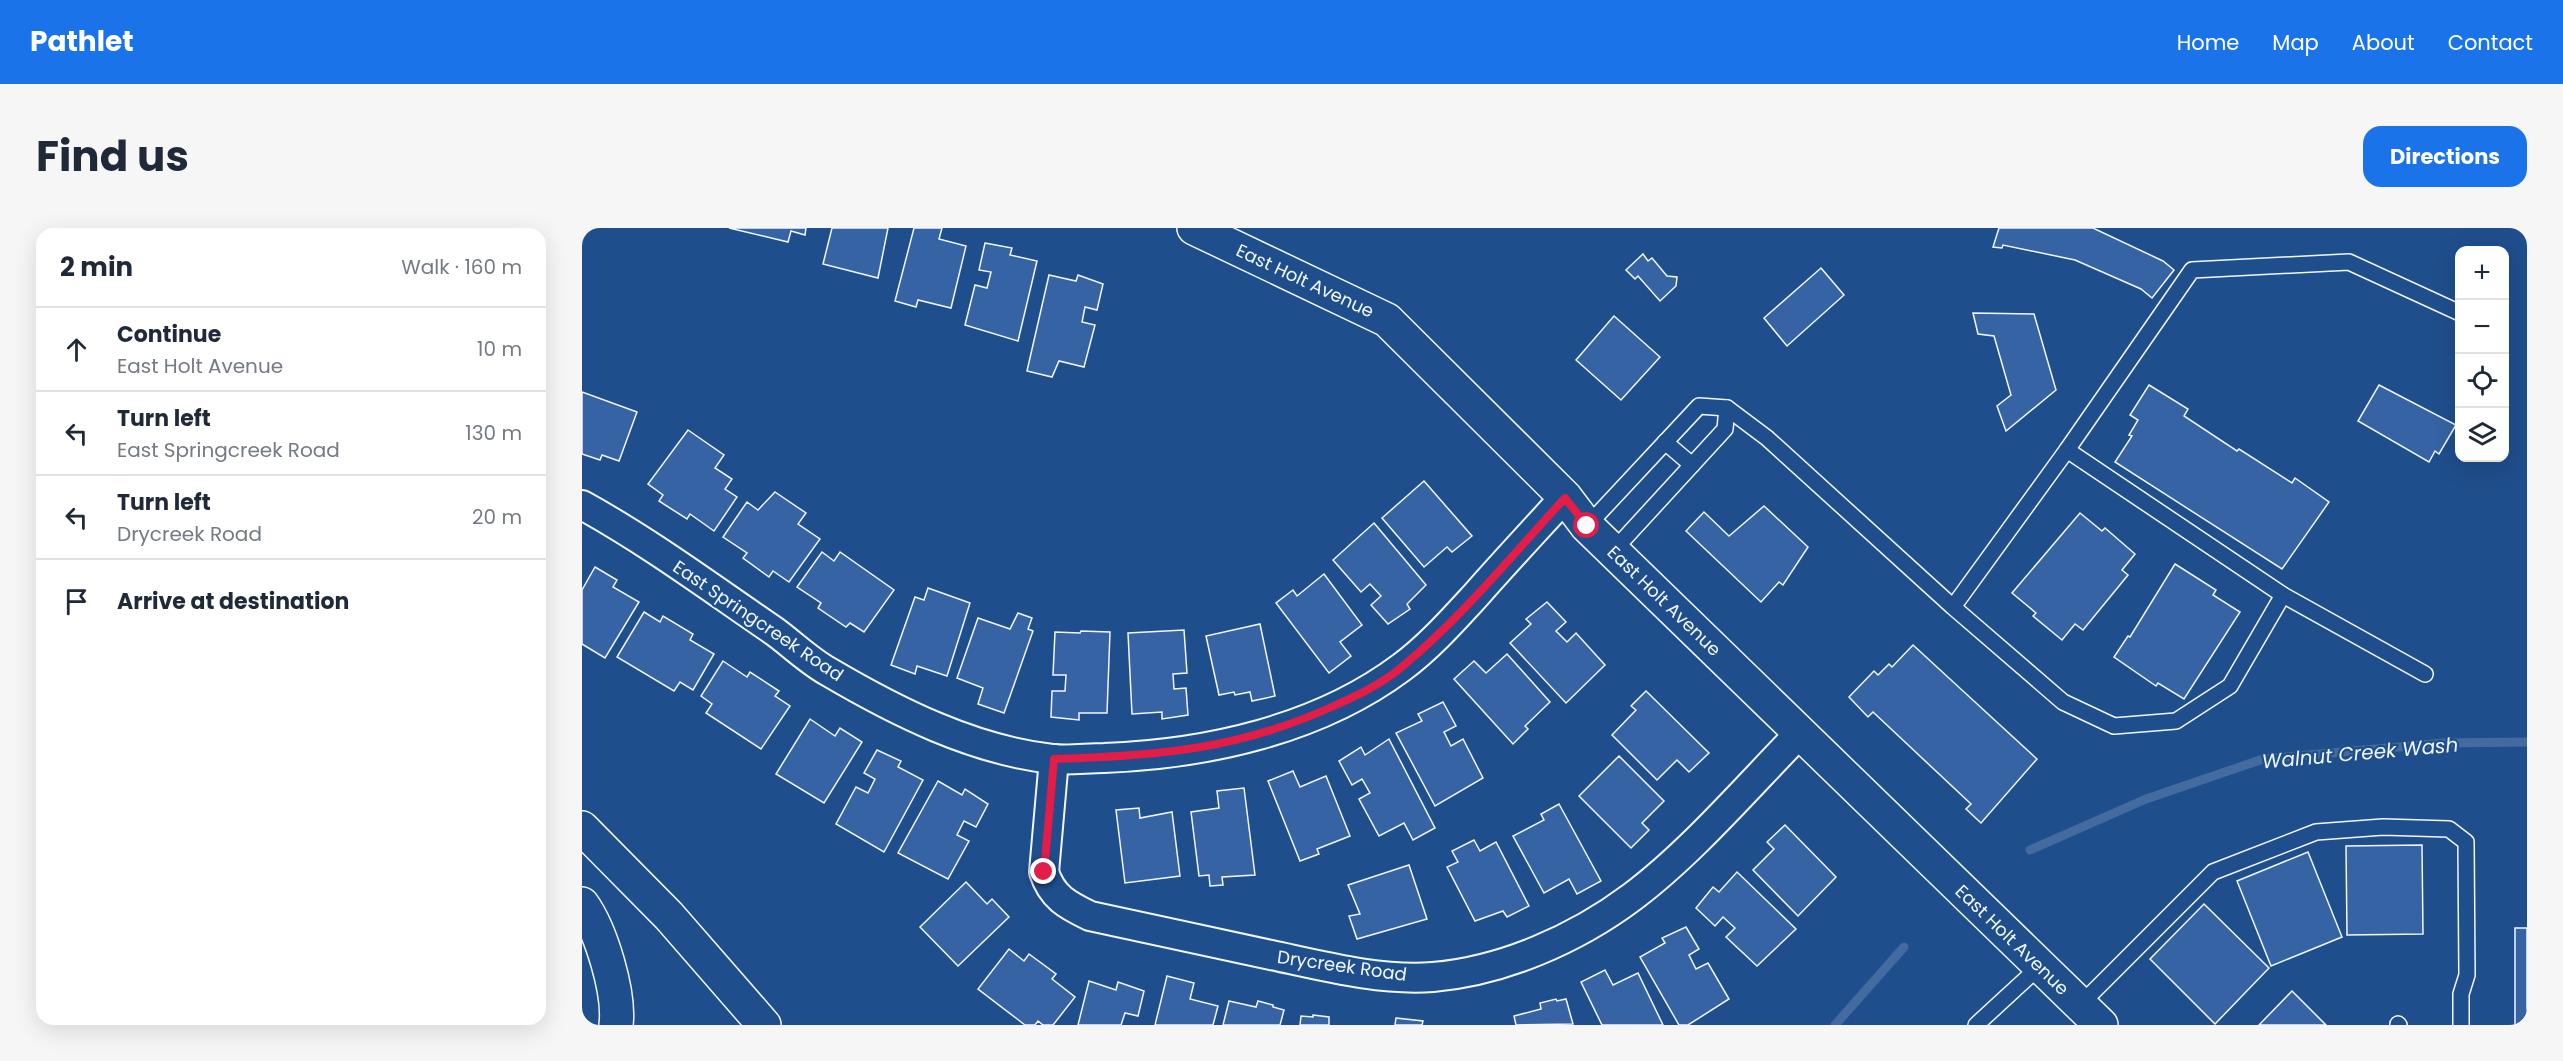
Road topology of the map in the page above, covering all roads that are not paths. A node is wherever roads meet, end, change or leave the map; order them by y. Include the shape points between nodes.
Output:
1 (1194, 228) edge
2 (2455, 311) edge
3 (1727, 408) junction
4 (1665, 442) junction
5 (2067, 450) junction
6 (1692, 465) junction
7 (1565, 498) junction
8 (582, 505) edge
9 (1587, 526) junction
10 (1613, 551) junction
11 (2283, 596) junction
12 (1953, 607) junction
13 (2425, 674) dead end
14 (1801, 732) junction
15 (1054, 759) junction
16 (582, 828) edge
17 (582, 904) edge
18 (2039, 967) junction
19 (2090, 1015) edge
20 (616, 1025) edge
21 (764, 1025) edge
22 (1976, 1025) edge
23 (2462, 1025) edge

1 - 7 main road, East Holt Avenue via 1387,320
2 - 5 lane via 2349,262 2192,270
3 - 4 lane via 1699,406
3 - 6 lane via 1725,429
3 - 12 lane via 1767,438
4 - 6 lane
4 - 9 lane
5 - 11 lane
5 - 12 lane
6 - 10 lane
7 - 9 main road, East Holt Avenue
7 - 15 street, East Springcreek Road via 1447,627 1403,667 1364,692 1318,714 1219,746 1165,754
8 - 15 street, East Springcreek Road via 655,550 826,671 941,729 1003,750
9 - 10 main road, East Holt Avenue
10 - 14 main road, East Holt Avenue
11 - 12 lane via 2230,686 2176,721 2115,726 2063,702
11 - 13 lane
14 - 15 street, Drycreek Road via 1632,897 1537,951 1433,977 1389,976 1324,967 1090,916 1061,902 1044,872
14 - 18 main road, East Holt Avenue
16 - 21 main road via 669,916
17 - 20 main road via 592,918 608,964
18 - 19 main road, East Holt Avenue
18 - 22 lane
19 - 23 lane via 2212,872 2316,832 2383,827 2449,829 2466,842 2467,975 2461,994

